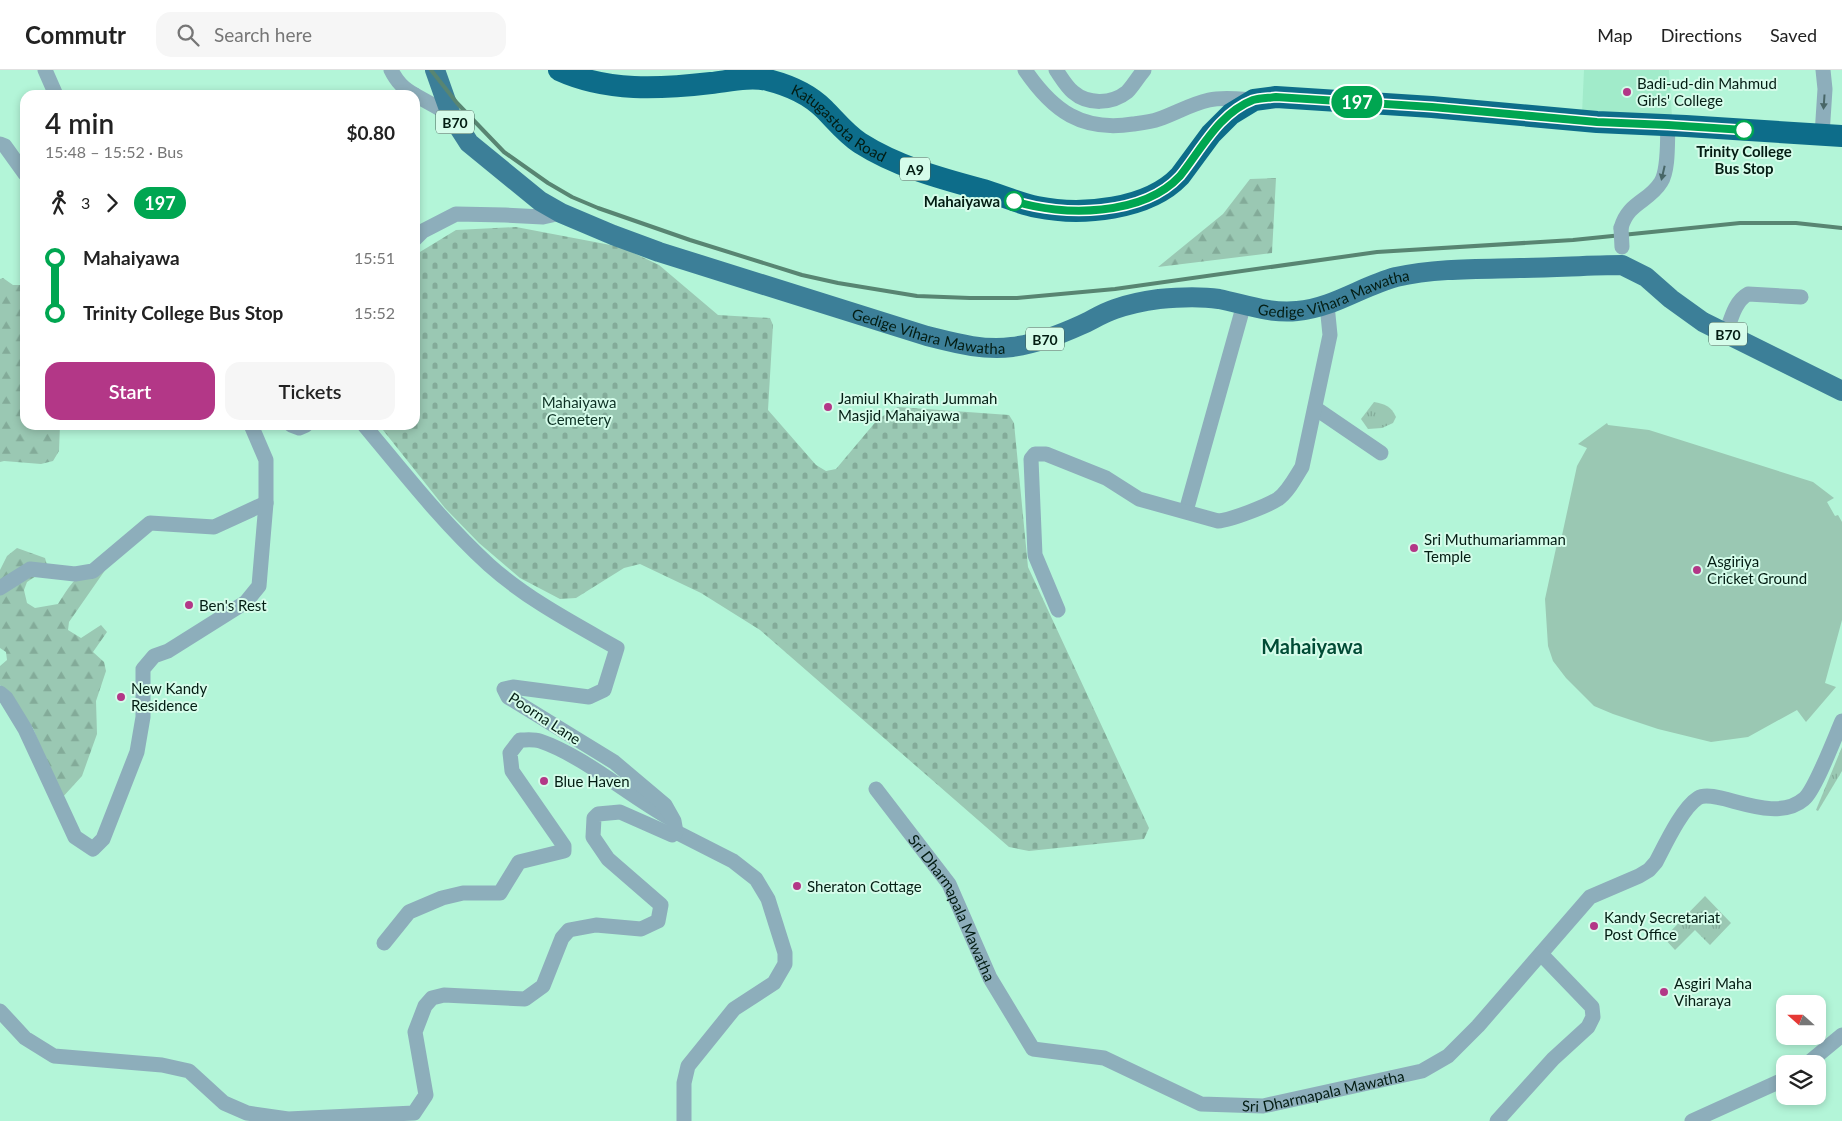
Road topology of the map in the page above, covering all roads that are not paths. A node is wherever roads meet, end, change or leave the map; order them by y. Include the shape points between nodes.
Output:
1 (45, 70) edge
2 (392, 70) edge
3 (435, 70) edge
4 (449, 70) edge
5 (559, 70) edge
6 (1026, 70) edge
7 (1056, 70) edge
8 (1144, 70) edge
9 (1823, 70) edge
10 (54, 90) edge
11 (406, 90) edge
12 (420, 98) edge
13 (1254, 100) junction
14 (451, 115) junction
15 (1668, 125) junction
16 (1832, 136) edge
17 (2, 147) edge
18 (494, 162) junction
19 (20, 168) edge
20 (560, 213) junction
21 (420, 234) edge
22 (1622, 256) junction
23 (1801, 297) dead end
24 (1244, 304) junction
25 (1327, 305) junction
26 (1726, 333) junction
27 (1842, 391) edge
28 (1315, 408) junction
29 (253, 430) edge
30 (368, 430) edge
31 (1381, 453) dead end
32 (266, 503) junction
33 (1186, 510) junction
34 (0, 588) edge
35 (1058, 610) dead end
36 (0, 693) edge
37 (1842, 721) edge
38 (876, 789) dead end
39 (675, 826) junction
40 (384, 943) dead end
41 (1541, 954) junction
42 (0, 1011) edge
43 (1842, 1035) edge
44 (1818, 1055) edge
45 (1776, 1083) edge
46 (684, 1121) edge
47 (1497, 1121) edge
48 (1692, 1121) edge

1 - 10 street
2 - 11 street via 396,81
3 - 14 main road, Gedige Vihara Mawatha / B70
4 - 18 main road, Gedige Vihara Mawatha / B70 via 463,116
5 - 13 highway, Katugastota Road / A9 via 593,82 632,87 676,87 754,78 774,81 798,90 817,103 860,143 907,166 1023,204 1066,210 1113,207 1155,195 1175,182 1221,123 1242,105
6 - 13 street via 1058,109 1079,120 1109,127 1157,120 1217,98
7 - 8 street via 1071,91 1094,102 1112,100 1128,91
9 -> 16 street
12 - 14 street
13 - 15 highway, A9 via 1294,98
14 - 18 main road, Gedige Vihara Mawatha / B70 via 469,143
15 - 16 highway, A9
15 -> 22 street, bridge via 1663,178 1655,190 1627,213 1621,228
17 - 19 street
18 - 20 main road, Gedige Vihara Mawatha / B70 via 540,201
20 - 21 street via 543,217 456,214
20 - 24 main road, Gedige Vihara Mawatha / B70 via 659,252 927,336 976,346 1001,348 1023,345 1064,332 1114,309 1149,301 1194,297
22 - 25 main road, Gedige Vihara Mawatha / B70 via 1415,274 1375,285
22 - 26 main road, B70 via 1688,312
23 - 26 street via 1748,294 1741,297
24 - 25 main road, Gedige Vihara Mawatha / B70 via 1281,312
24 - 33 street
25 - 28 street via 1330,335
26 - 27 main road, B70
28 - 31 street
28 - 33 street via 1302,467 1278,499 1229,520 1218,521
29 - 32 street via 266,460
30 - 39 street, Poorna Lane via 432,506 490,565 537,602 617,648 604,690 589,697 513,687 504,689 508,697 614,762 665,805
32 - 34 street via 214,527 150,523 93,570 75,574 30,569
32 - 36 street via 259,586 246,602 168,651 154,656 144,669 143,717 137,752 103,839 93,849 75,837 25,729
33 - 35 street via 1139,499 1106,478 1046,454 1035,454 1031,459 1035,555
37 - 41 street, Sri Dharmapala Mawatha via 1805,799 1793,805 1762,809 1700,797 1690,805 1649,870 1590,897
38 - 41 street, Sri Dharmapala Mawatha via 949,884 990,978 1033,1049 1104,1058 1201,1104 1263,1106 1422,1071 1448,1056
39 - 40 street via 575,758 538,740 520,740 510,753 512,771 564,846 564,851 519,862 500,893 463,893 409,912
39 - 42 street via 672,835 620,812 598,814 594,818 593,837 608,859 661,905 658,921 641,929 596,925 569,930 562,938 544,986 525,999 444,994 432,998 425,1006 415,1032 426,1095 414,1113 288,1119 247,1113 224,1103 189,1071 162,1065 54,1056 25,1038
39 - 46 street via 756,879 768,899 786,953 785,964 774,983 734,1009 688,1066 684,1083
41 - 47 street via 1592,1007 1593,1018
43 - 44 street
45 - 48 street

